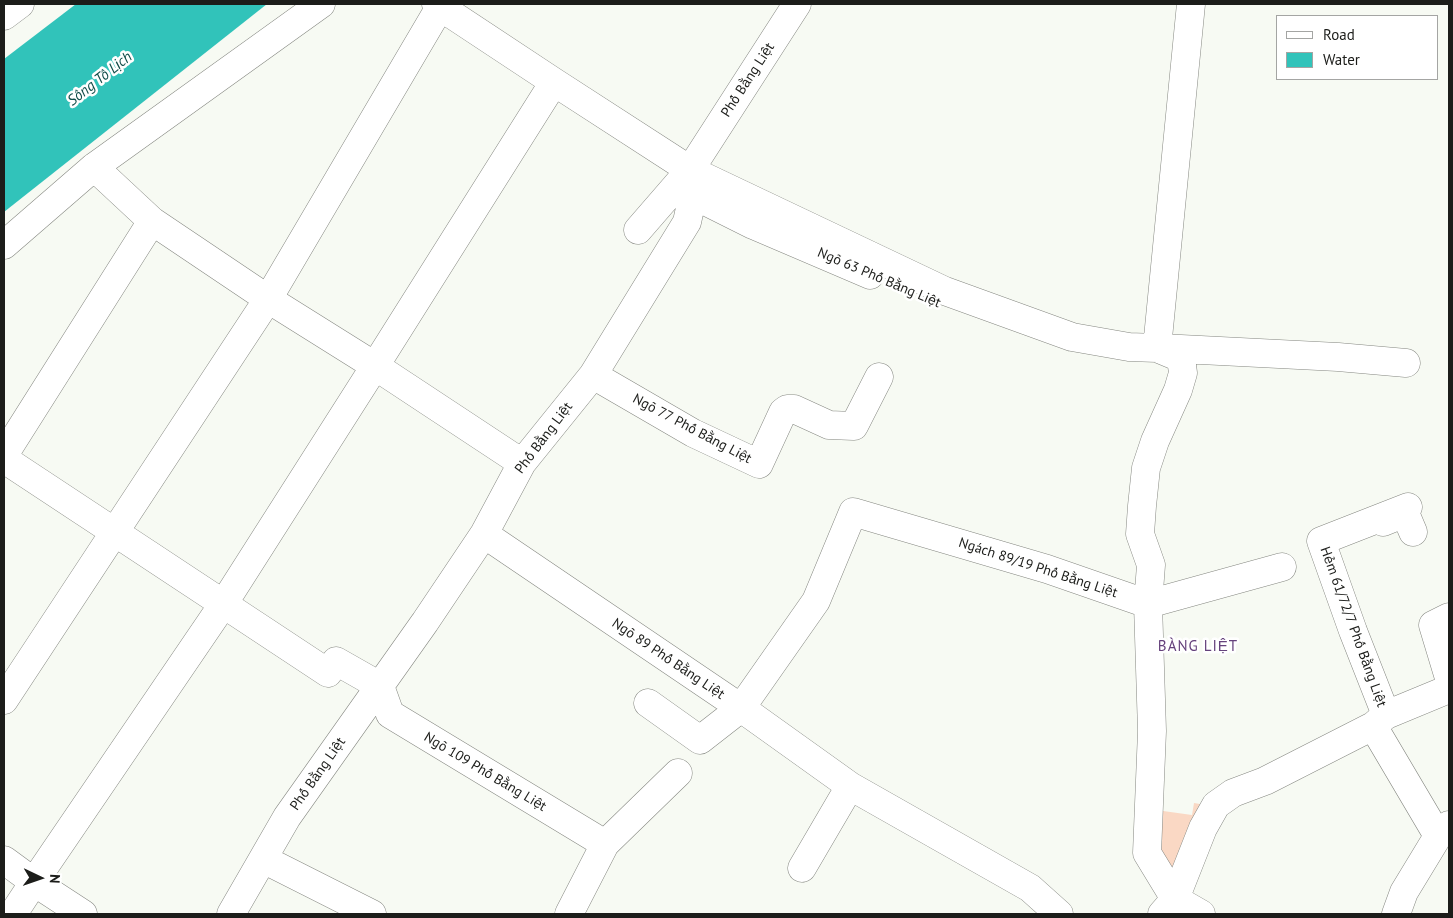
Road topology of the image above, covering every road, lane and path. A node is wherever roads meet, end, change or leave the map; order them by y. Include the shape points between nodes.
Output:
1 (20, 4) edge
2 (321, 4) edge
3 (797, 4) edge
4 (1191, 4) edge
5 (438, 5) edge
6 (4, 16) edge
7 (554, 82) junction
8 (94, 167) junction
9 (692, 183) junction
10 (152, 221) junction
11 (638, 230) dead end
12 (4, 245) edge
13 (268, 299) junction
14 (1157, 348) junction
15 (1067, 355) dead end
16 (1406, 364) dead end
17 (375, 366) junction
18 (592, 375) junction
19 (878, 377) dead end
20 (4, 455) edge
21 (4, 458) edge
22 (522, 463) junction
23 (1410, 519) dead end
24 (114, 532) junction
25 (484, 534) junction
26 (1282, 567) dead end
27 (224, 603) junction
28 (1148, 604) junction
29 (1449, 617) edge
30 (1449, 678) edge
31 (1449, 689) edge
32 (384, 696) junction
33 (4, 700) edge
34 (648, 703) dead end
35 (741, 708) junction
36 (1380, 721) junction
37 (678, 773) dead end
38 (850, 786) junction
39 (1444, 831) edge
40 (605, 844) junction
41 (263, 859) junction
42 (4, 860) edge
43 (802, 868) dead end
44 (34, 882) junction
45 (1169, 907) edge
46 (14, 914) edge
47 (83, 914) edge
48 (231, 914) edge
49 (372, 914) edge
50 (568, 914) edge
51 (1059, 914) edge
52 (1202, 914) edge
53 (1396, 914) edge

1 - 6 street
2 - 8 street
3 - 9 street, Phố Bằng Liệt
4 - 14 street
5 - 7 street
5 - 13 street
7 - 9 street
7 - 17 street
8 - 10 street
8 - 12 street
9 - 11 street
9 - 14 street via 945,291 1072,337 1129,347
9 - 15 street, Ngõ 63 Phố Bằng Liệt via 753,225
9 - 18 street, Phố Bằng Liệt via 686,222
10 - 13 street
10 - 20 street
13 - 17 street
13 - 24 street
14 - 16 street via 1344,369
14 - 28 street via 1181,358 1183,373 1146,468 1140,534 1151,565
17 - 22 street
17 - 27 street
18 - 19 street, Ngõ 77 Phố Bằng Liệt via 693,432 758,464 788,409 794,408 829,425 854,426
18 - 22 street, Phố Bằng Liệt
21 - 24 street
22 - 25 street, Phố Bằng Liệt
23 - 36 street, Hẻm 61/72/7 Phố Bằng Liệt via 1321,541
24 - 27 street
24 - 33 street
25 - 32 street, Phố Bằng Liệt via 425,622
25 - 35 street, Ngõ 89 Phố Bằng Liệt
26 - 28 street
27 - 32 street, Ngõ 109 Phố Bằng Liệt via 328,673 336,661
27 - 44 street
28 - 35 street, Ngách 89/19 Phố Bằng Liệt via 1047,569 854,512 816,601
28 - 45 street via 1152,731 1147,853
29 - 30 street via 1433,625
31 - 36 street
32 - 40 street, Ngõ 109 Phố Bằng Liệt via 390,714
32 - 41 street, Phố Bằng Liệt via 287,817
34 - 35 street via 700,740
35 - 38 street, Ngõ 89 Phố Bằng Liệt
36 - 39 street, Hẻm 61/72/7 Phố Bằng Liệt
36 - 45 street via 1265,781 1233,793 1216,805
37 - 40 street
38 - 43 street
38 - 51 street, Ngõ 89 Phố Bằng Liệt via 1030,888
39 - 53 street via 1404,892
40 - 50 street
41 - 48 street, Phố Bằng Liệt
41 - 49 street
42 - 44 street
44 - 46 street
44 - 47 street
45 - 52 street

